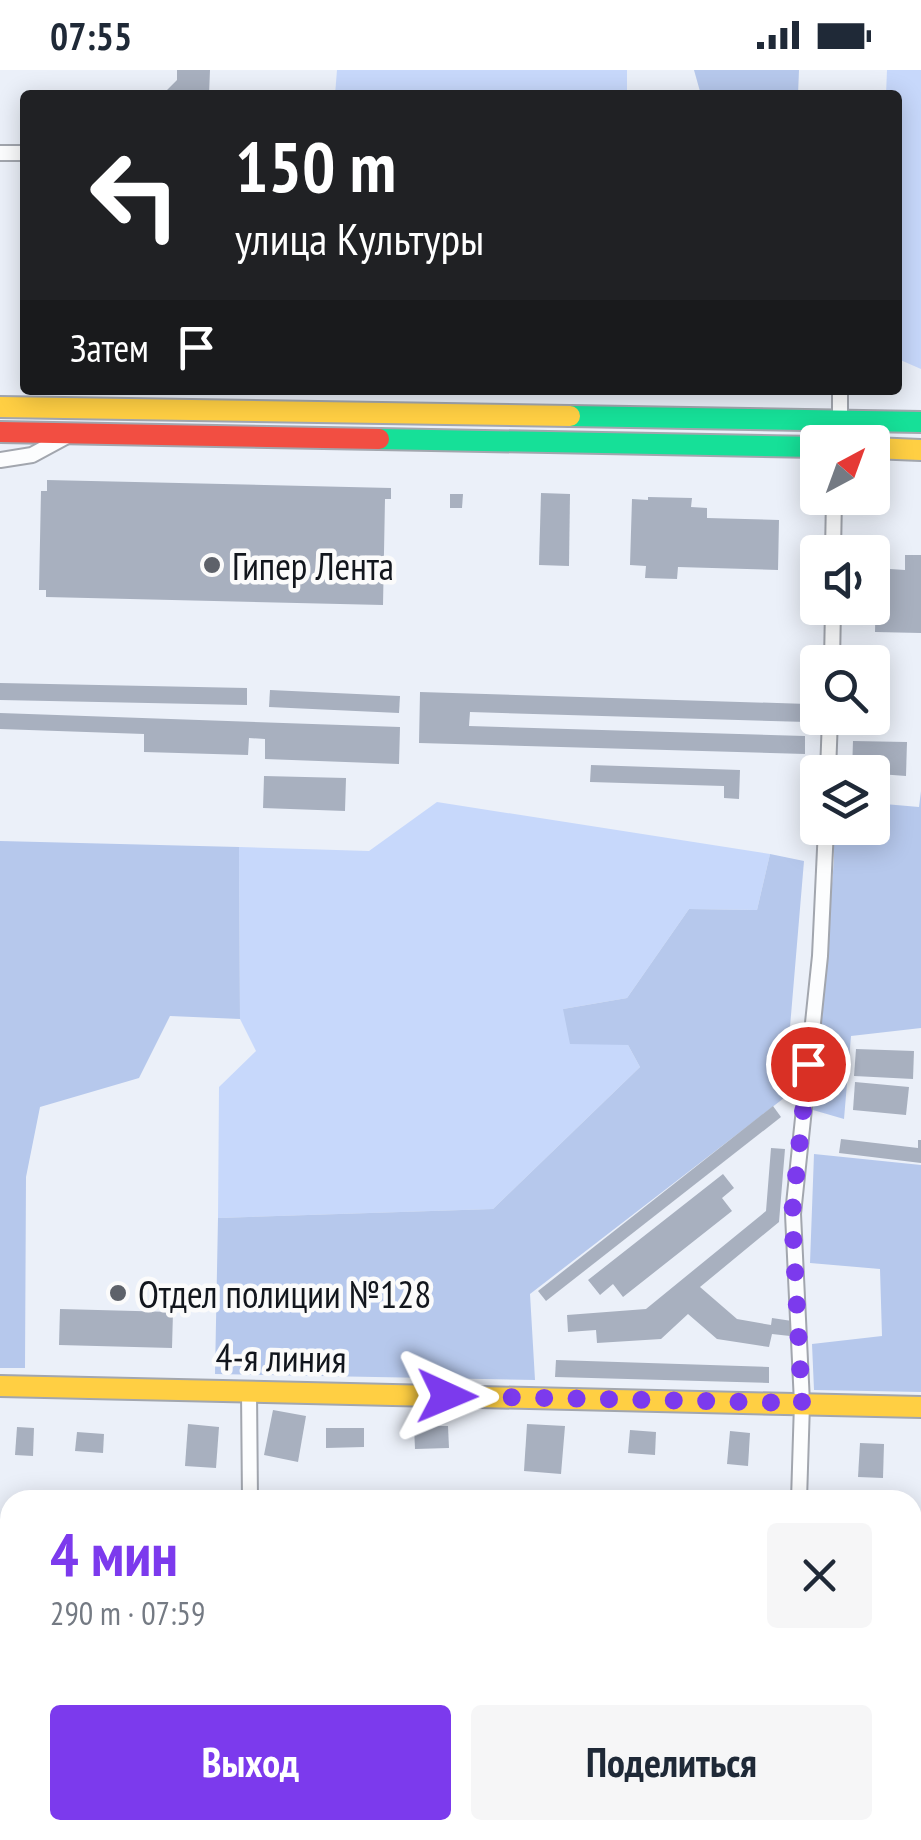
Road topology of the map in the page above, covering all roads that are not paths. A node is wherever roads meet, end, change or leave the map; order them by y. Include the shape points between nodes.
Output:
1 (840, 395) edge
2 (0, 407) edge
3 (840, 420) junction
4 (921, 422) edge
5 (0, 432) edge
6 (72, 433) junction
7 (800, 447) edge
8 (890, 449) edge
9 (921, 450) edge
10 (0, 460) edge
11 (825, 845) edge
12 (0, 1386) edge
13 (250, 1392) junction
14 (802, 1403) junction
15 (921, 1407) edge
16 (250, 1490) edge
17 (799, 1490) edge

1 - 3 street
2 - 3 main road
3 - 4 main road
5 - 6 main road
6 - 7 main road
6 - 10 street via 32,455
8 - 9 main road
11 - 14 street via 792,1214
12 - 13 main road, 4-я линия
13 - 14 main road, 4-я линия
13 - 16 street
14 - 15 main road, 4-я линия
14 - 17 street

